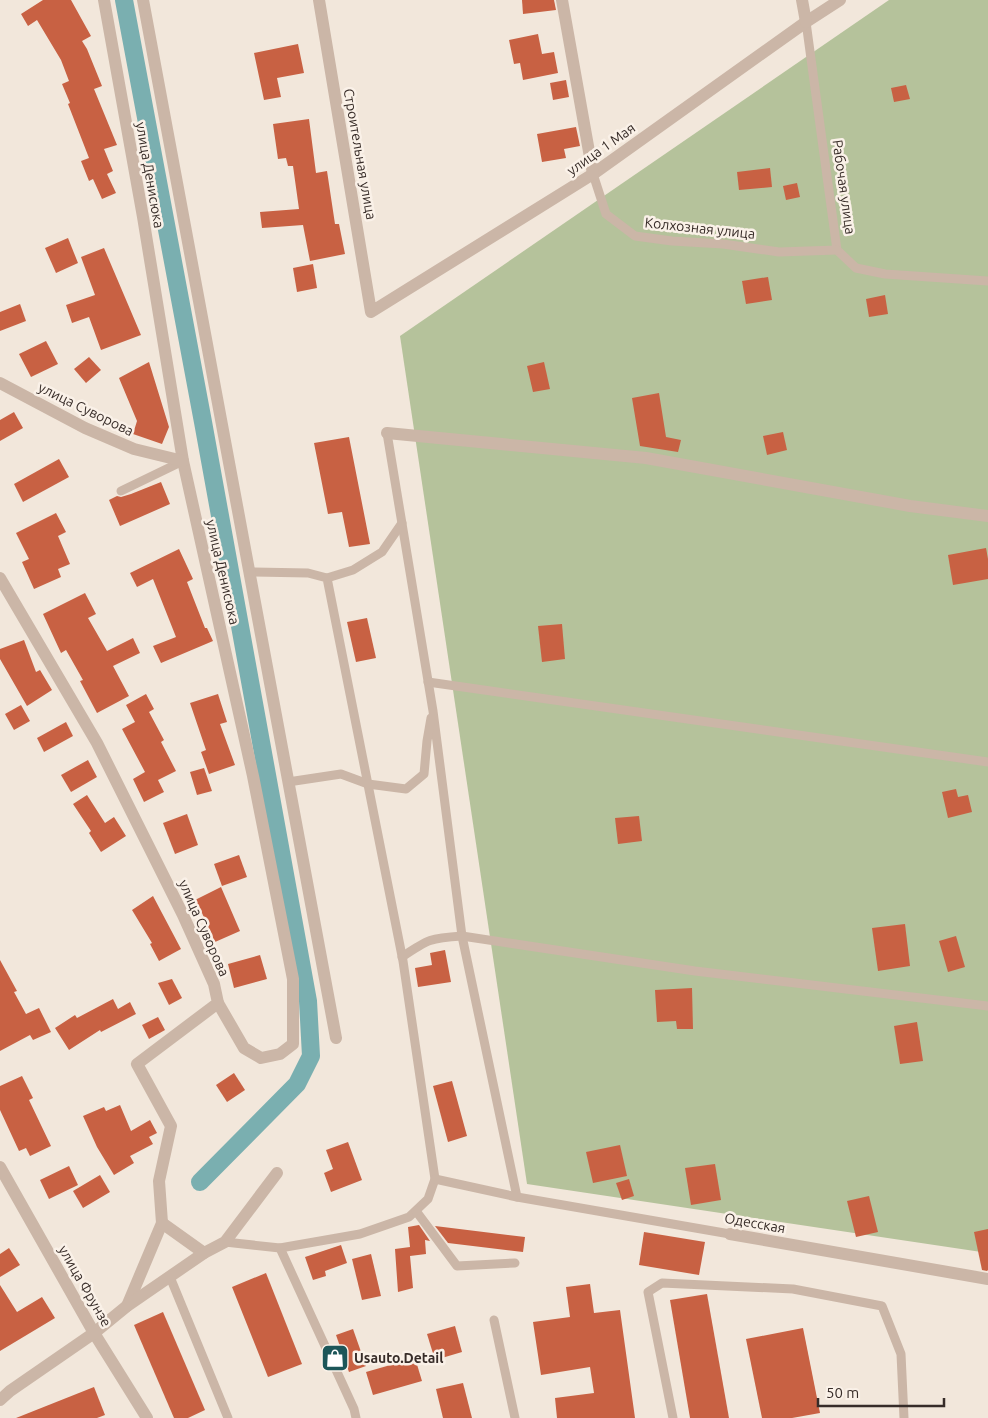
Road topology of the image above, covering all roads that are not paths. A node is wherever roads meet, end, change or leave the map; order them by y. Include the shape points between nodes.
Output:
1 (104, 0) edge
2 (143, 0) edge
3 (319, 0) edge
4 (562, 0) edge
5 (802, 0) edge
6 (840, 0) edge
7 (806, 22) junction
8 (593, 174) junction
9 (838, 250) junction
10 (988, 281) edge
11 (371, 312) joint
12 (0, 383) edge
13 (387, 433) joint
14 (183, 461) junction
15 (121, 491) dead end
16 (988, 516) edge
17 (402, 523) junction
18 (249, 572) junction
19 (0, 578) edge
20 (327, 578) junction
21 (428, 682) junction
22 (433, 711) junction
23 (988, 762) edge
24 (288, 782) junction
25 (368, 784) junction
26 (462, 936) junction
27 (402, 957) junction
28 (218, 1003) junction
29 (988, 1006) edge
30 (336, 1038) dead end
31 (0, 1166) edge
32 (276, 1173) dead end
33 (434, 1179) junction
34 (517, 1197) junction
35 (416, 1211) junction
36 (162, 1222) junction
37 (730, 1234) joint
38 (225, 1242) junction
39 (280, 1248) junction
40 (204, 1253) junction
41 (515, 1263) dead end
42 (170, 1277) junction
43 (988, 1279) edge
44 (128, 1306) junction
45 (494, 1320) dead end
46 (94, 1332) junction
47 (0, 1400) edge
48 (147, 1418) edge
49 (228, 1418) edge
50 (356, 1418) edge
51 (515, 1418) edge
52 (673, 1418) edge
53 (904, 1418) edge

1 - 14 street, улица Денисюка
2 - 18 street
3 - 11 street, Строительная улица
4 - 8 street, Колхозная улица
5 - 7 street, Рабочая улица
6 - 7 street, улица 1 Мая
7 - 8 street, улица 1 Мая
7 - 9 lane, Рабочая улица
8 - 9 lane, Колхозная улица via 606,214 635,236 779,252
8 - 11 street, улица 1 Мая
9 - 10 lane, Рабочая улица via 856,268
12 - 14 street, улица Суворова via 126,446
13 - 16 street via 646,458 910,506
13 - 17 lane
14 - 15 lane
14 - 28 street, улица Денисюка via 253,776 293,979 293,1044 280,1054 260,1058 244,1048
17 - 20 lane via 382,552 353,570
17 - 21 lane
18 - 20 lane via 308,573
18 - 24 street
19 - 28 street, улица Суворова via 97,743 183,915 214,984
20 - 25 lane
21 - 22 lane
21 - 23 lane
22 - 25 lane via 424,774 406,789
22 - 26 lane
24 - 25 lane via 342,774
24 - 30 street
25 - 27 lane
26 - 27 lane via 436,937
26 - 29 lane via 695,971
26 - 34 lane
27 - 33 lane
28 - 36 street via 137,1064 171,1126 159,1181
31 - 46 street, улица Фрунзе
32 - 38 street
33 - 34 lane, Одесская
33 - 35 lane via 428,1199
34 - 37 lane, Одесская
35 - 39 lane via 409,1217 360,1234
35 - 41 lane via 457,1266
36 - 40 street
36 - 44 street
37 - 43 street, Одесская
38 - 39 lane
38 - 40 street
39 - 50 lane
40 - 42 street
42 - 44 street
42 - 49 lane
44 - 46 street
45 - 51 lane
46 - 47 street
46 - 48 street, улица Фрунзе
52 - 53 lane via 648,1292 662,1283 793,1289 882,1306 901,1354

